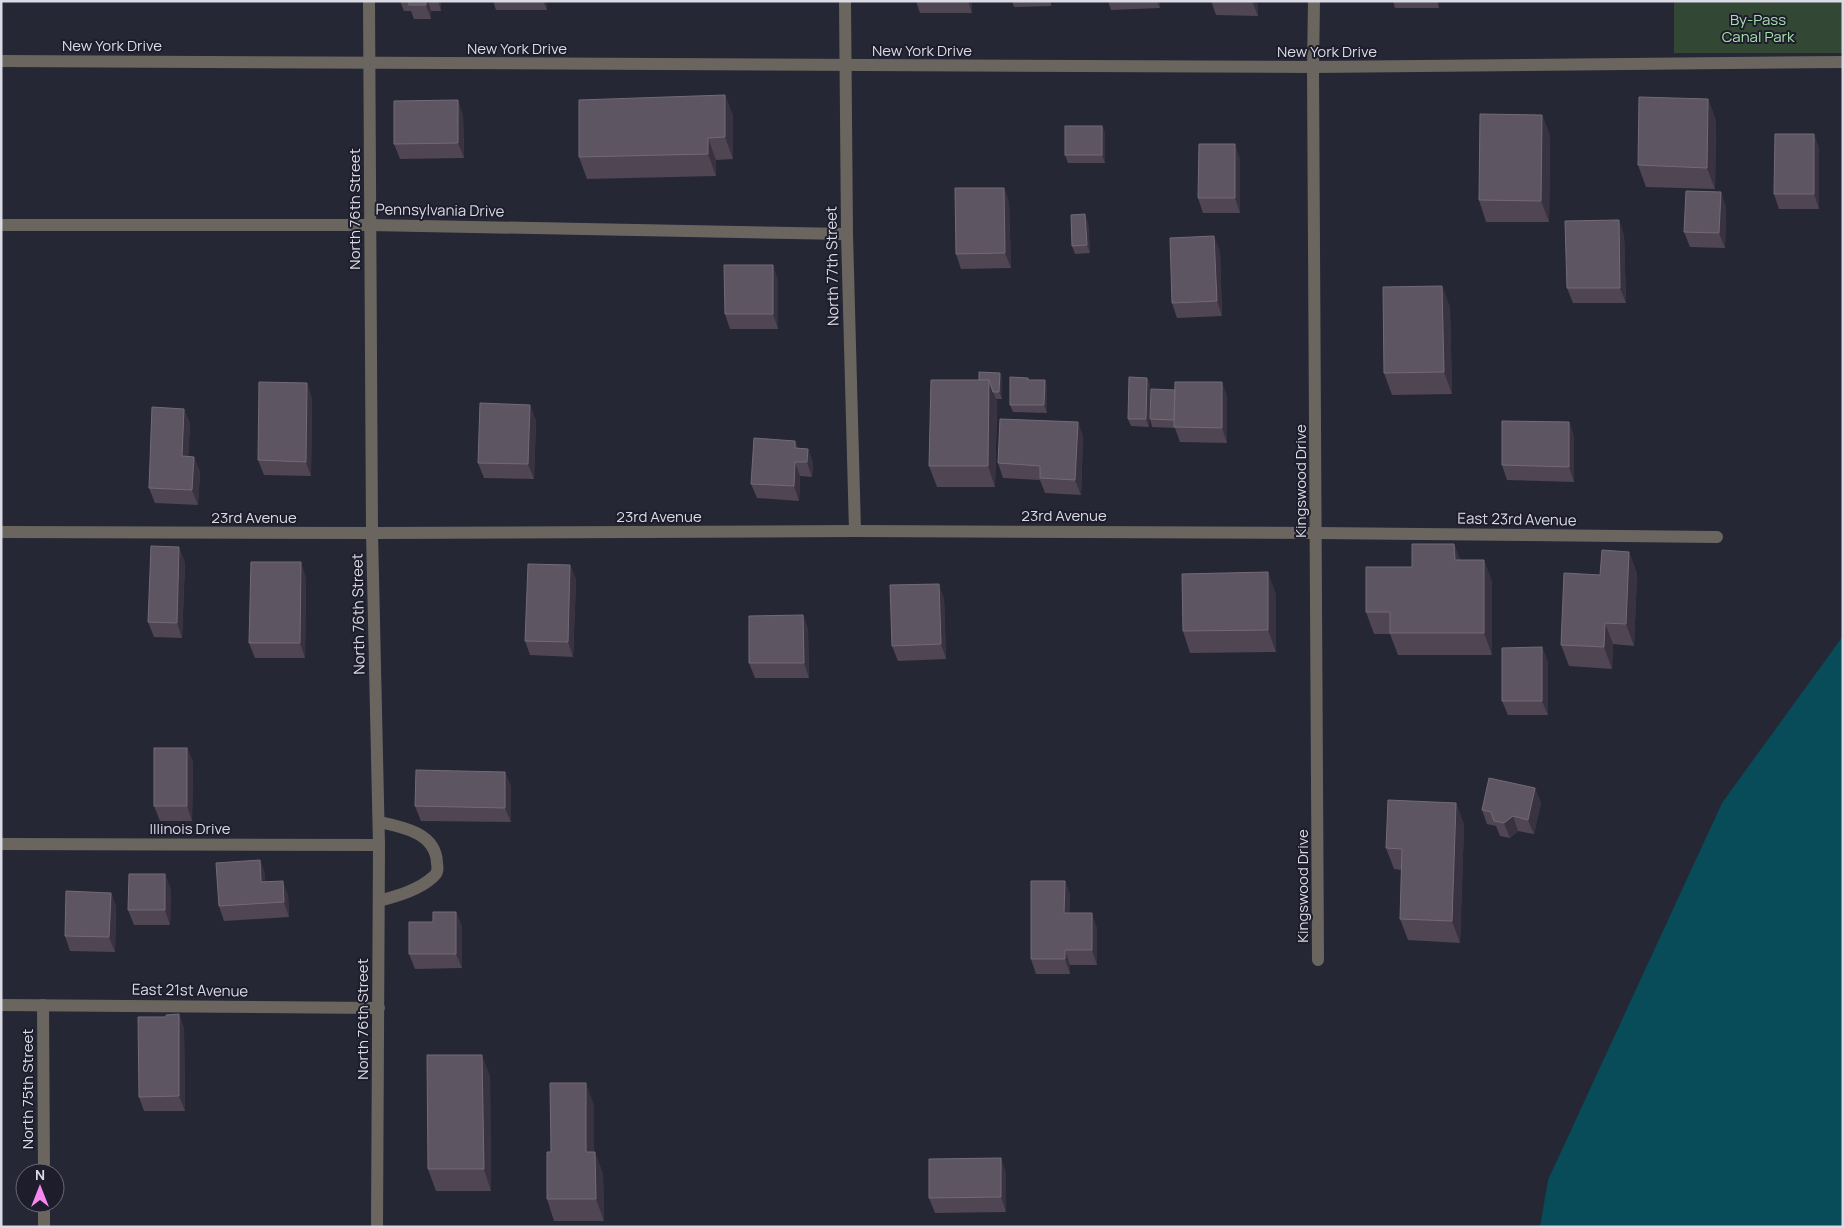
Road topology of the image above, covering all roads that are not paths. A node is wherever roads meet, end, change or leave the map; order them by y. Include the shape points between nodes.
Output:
1 (369, 1) edge
2 (845, 1) edge
3 (1314, 1) edge
4 (1, 61) edge
5 (1843, 62) edge
6 (370, 63) junction
7 (845, 66) junction
8 (1313, 67) junction
9 (1, 224) edge
10 (370, 225) junction
11 (847, 234) junction
12 (855, 531) junction
13 (1, 532) edge
14 (372, 533) junction
15 (1317, 533) junction
16 (1717, 538) dead end
17 (379, 822) junction
18 (1, 844) edge
19 (379, 845) junction
20 (379, 901) junction
21 (1318, 960) dead end
22 (1, 1005) edge
23 (44, 1005) junction
24 (379, 1008) junction
25 (44, 1163) edge
26 (44, 1213) edge
27 (44, 1227) edge
28 (377, 1227) edge

1 - 6 street, North 76th Street
2 - 7 street, North 77th Street
3 - 8 street, Kingswood Drive
4 - 6 street, New York Drive
5 - 8 street, New York Drive
6 - 7 street, New York Drive
6 - 10 street, North 76th Street
7 - 8 street, New York Drive
7 - 11 street, North 77th Street
8 - 15 street, Kingswood Drive
9 - 10 street, Pennsylvania Drive
10 - 11 street, Pennsylvania Drive
10 - 14 street, North 76th Street
11 - 12 street, North 77th Street
12 - 14 street, 23rd Avenue
12 - 15 street, 23rd Avenue
13 - 14 street, 23rd Avenue
14 - 17 street, North 76th Street
15 - 16 street, East 23rd Avenue
15 - 21 street, Kingswood Drive
17 - 19 street, North 76th Street
17 - 20 street via 423,835 432,845 438,871 420,885
18 - 19 street, Illinois Drive
19 - 20 street, North 76th Street
20 - 24 street, North 76th Street
22 - 23 street, East 21st Avenue
23 - 24 street, East 21st Avenue
23 - 25 street, North 75th Street
24 - 28 street, North 76th Street
26 - 27 street

